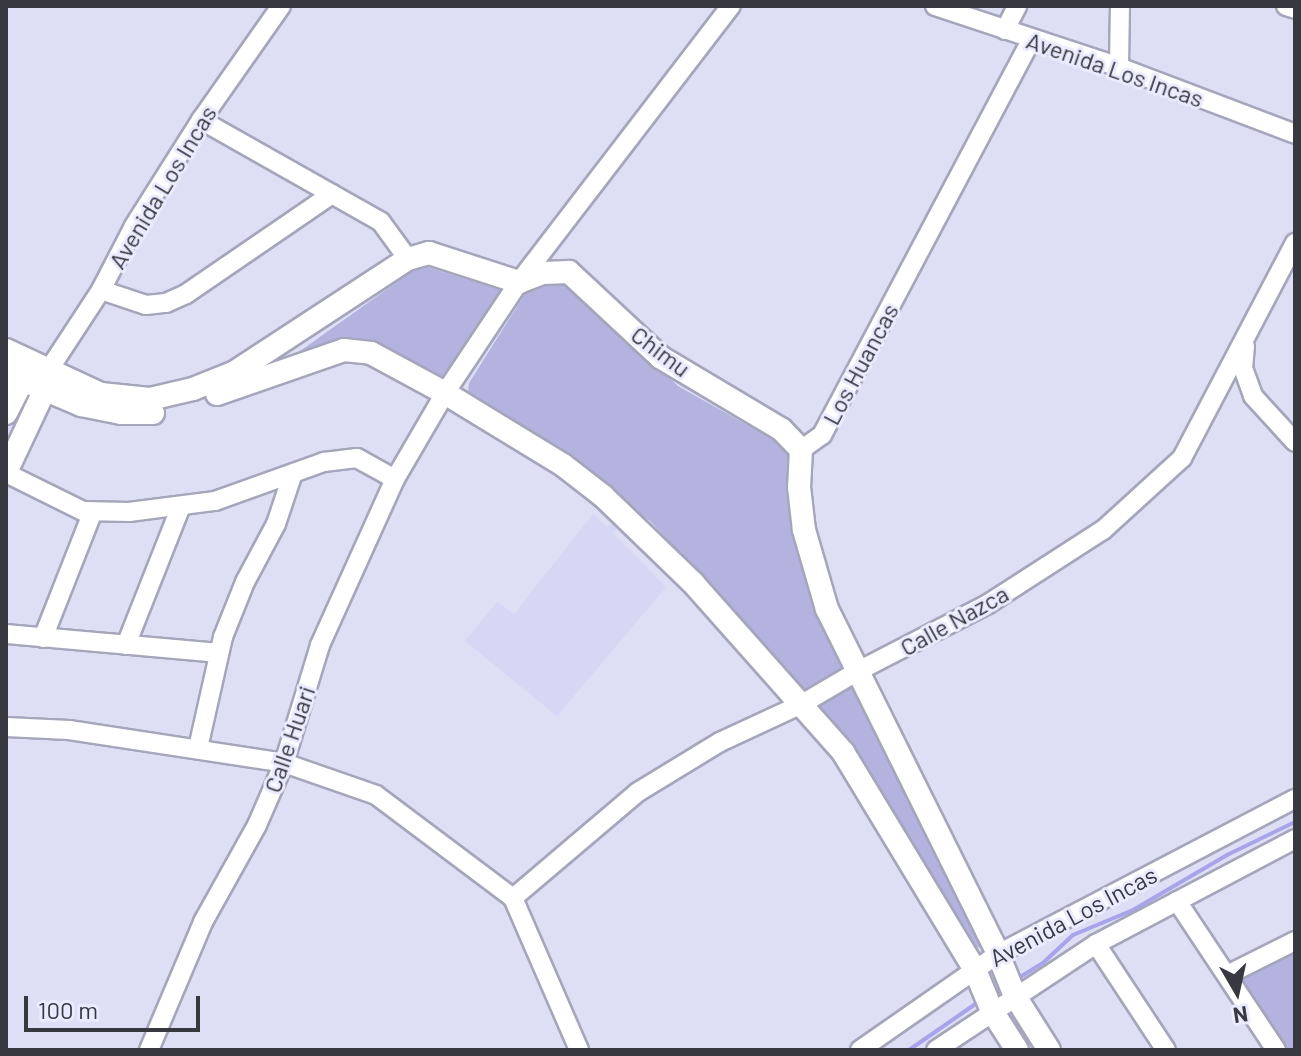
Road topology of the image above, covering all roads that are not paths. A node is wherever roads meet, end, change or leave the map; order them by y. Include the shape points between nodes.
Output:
1 (281, 6) edge
2 (731, 6) edge
3 (935, 6) edge
4 (1017, 6) edge
5 (1120, 6) edge
6 (1286, 6) edge
7 (1295, 9) edge
8 (1005, 30) junction
9 (1031, 41) junction
10 (1119, 67) junction
11 (201, 120) junction
12 (1295, 134) edge
13 (332, 194) junction
14 (1295, 243) edge
15 (408, 259) junction
16 (519, 282) junction
17 (101, 290) junction
18 (1246, 337) junction
19 (6, 350) edge
20 (14, 377) edge
21 (46, 380) junction
22 (445, 393) junction
23 (6, 413) edge
24 (1295, 442) edge
25 (801, 450) junction
26 (6, 472) edge
27 (292, 476) junction
28 (395, 479) junction
29 (181, 506) junction
30 (93, 511) junction
31 (6, 634) edge
32 (43, 638) junction
33 (126, 645) junction
34 (219, 653) junction
35 (858, 671) junction
36 (802, 704) junction
37 (6, 727) edge
38 (198, 748) junction
39 (284, 763) junction
40 (1295, 799) edge
41 (1295, 839) edge
42 (513, 898) junction
43 (1177, 901) junction
44 (1295, 942) edge
45 (1096, 944) junction
46 (998, 954) junction
47 (975, 970) junction
48 (1227, 975) junction
49 (1015, 996) junction
50 (992, 1011) junction
51 (573, 1048) edge
52 (149, 1050) edge
53 (860, 1050) edge
54 (936, 1050) edge
55 (1017, 1050) edge
56 (1049, 1050) edge
57 (1166, 1050) edge
58 (1276, 1050) edge

1 - 11 street, Avenida Los Incas
2 - 16 street, Calle Huari
3 - 8 street, Avenida Los Incas
4 - 8 street
5 - 10 street
6 - 7 street
8 - 9 street, Avenida Los Incas
9 - 10 street, Avenida Los Incas
9 - 25 street, Los Huancas via 822,435
10 - 12 street, Avenida Los Incas
11 - 13 street
11 - 17 street, Avenida Los Incas via 134,226
13 - 15 street via 381,222
13 - 17 street via 209,282 166,303 146,305
14 - 18 street, Calle Nazca
15 - 16 main road via 429,253
15 - 21 main road via 235,372 193,389 150,399
16 - 22 street, Calle Huari
16 - 25 main road, Chimu via 543,273 569,272 660,357 781,429
17 - 21 street, Avenida Los Incas
18 - 24 street via 1243,368 1253,396
18 - 35 street, Calle Nazca via 1182,458 1145,495 1103,530 988,604
19 - 21 main road
20 - 21 main road
20 - 23 main road
21 - 22 main road via 81,405 154,414 355,350 378,356
21 - 26 main road, Avenida Los Incas
22 - 28 street, Calle Huari
22 - 36 main road via 563,465 603,496 693,583
25 - 35 main road via 799,487 814,571
26 - 30 street via 83,511
27 - 28 street via 324,462 357,458
27 - 29 street via 215,501
27 - 34 street
28 - 39 street, Calle Huari via 320,645
29 - 30 street
29 - 33 street
30 - 32 street
31 - 32 street
32 - 33 street
33 - 34 street
34 - 38 street
35 - 36 street, Calle Nazca
35 - 46 main road
36 - 42 street, Calle Nazca via 720,742 638,792
36 - 47 main road via 843,752
37 - 38 street
38 - 39 street
39 - 42 street via 376,795
39 - 52 street, Calle Huari via 257,825 203,922
40 - 46 street, Avenida Los Incas
41 - 43 street
42 - 51 street
43 - 45 street
43 - 48 street
44 - 48 street
45 - 49 street
45 - 57 street
46 - 47 street, Avenida Los Incas
46 - 49 main road
47 - 50 main road
47 - 53 street, Avenida Los Incas
48 - 58 street
49 - 50 street
49 - 56 main road
50 - 54 street
50 - 55 main road

